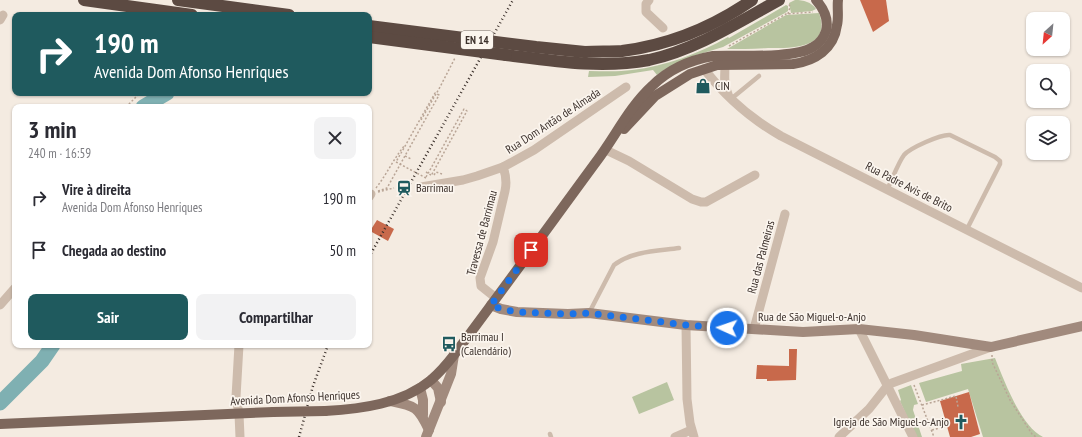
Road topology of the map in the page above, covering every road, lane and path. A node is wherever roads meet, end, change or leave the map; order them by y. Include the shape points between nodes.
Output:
1 (84, 0) edge
2 (178, 0) edge
3 (649, 0) edge
4 (752, 0) edge
5 (816, 0) edge
6 (838, 0) edge
7 (783, 1) edge
8 (819, 11) dead end
9 (170, 12) edge
10 (267, 12) edge
11 (788, 14) junction
12 (372, 26) edge
13 (663, 28) dead end
14 (372, 37) edge
15 (727, 47) dead end
16 (455, 58) dead end
17 (718, 62) junction
18 (704, 69) junction
19 (759, 76) dead end
20 (626, 87) dead end
21 (137, 96) edge
22 (731, 98) junction
23 (129, 104) edge
24 (608, 146) junction
25 (405, 156) junction
26 (411, 159) dead end
27 (503, 167) junction
28 (426, 172) dead end
29 (431, 175) junction
30 (755, 175) dead end
31 (424, 184) junction
32 (394, 188) dead end
33 (887, 190) junction
34 (372, 192) edge
35 (372, 194) edge
36 (372, 194) edge
37 (785, 214) dead end
38 (967, 229) junction
39 (679, 248) dead end
40 (1082, 288) edge
41 (12, 291) edge
42 (494, 302) junction
43 (0, 305) edge
44 (589, 313) junction
45 (686, 325) junction
46 (1082, 326) edge
47 (754, 329) junction
48 (859, 329) junction
49 (880, 331) junction
50 (956, 341) junction
51 (869, 346) junction
52 (991, 347) junction
53 (239, 348) edge
54 (454, 355) junction
55 (962, 358) junction
56 (431, 380) junction
57 (914, 383) dead end
58 (888, 385) junction
59 (420, 388) junction
60 (390, 401) junction
61 (441, 402) junction
62 (922, 405) junction
63 (958, 407) dead end
64 (239, 414) junction
65 (423, 416) junction
66 (0, 424) edge
67 (947, 426) dead end
68 (932, 430) junction
69 (692, 434) edge
70 (428, 435) edge
71 (240, 437) edge
72 (675, 437) edge
73 (839, 437) edge
74 (913, 437) edge
75 (934, 437) edge
76 (1036, 437) edge

1 - 9 highway, bridge
2 - 10 highway, bridge
3 - 13 street via 646,12
4 - 12 highway, EN 14, bridge via 700,30 646,47 620,51 585,52
5 - 17 main road, Avenida Dom Afonso Henriques via 823,10 827,24 822,40 814,47 789,54
6 - 17 main road, Avenida Dom Afonso Henriques via 835,36 830,46 820,55 804,63 793,64
7 - 11 path via 790,7
7 - 14 highway, EN 14, bridge via 718,34 679,50 649,60 617,64 583,64
8 - 11 path
11 - 15 path
16 - 34 path via 408,141
17 - 18 main road, Avenida Dom Afonso Henriques
17 - 22 street, Rua Padre Avis de Brito via 725,88
17 - 24 main road, Avenida Dom Afonso Henriques via 689,62 662,77 640,98
18 - 22 street, Rua Padre Avis de Brito
18 - 24 main road, Avenida Dom Afonso Henriques via 680,79 655,96
19 - 22 lane
20 - 27 street, Rua Dom Antão de Almada via 534,150
21 - 23 path
22 - 33 street, Rua Padre Avis de Brito via 750,116 781,136
24 - 30 street via 692,199 701,202 712,200
24 - 42 main road, Avenida Dom Afonso Henriques
25 - 26 path
25 - 31 path, bridge via 439,95 435,93 396,162
25 - 35 path via 387,188
27 - 31 street, Rua Dom Antão de Almada via 463,180
27 - 42 street, Travessa de Barrimau via 507,183 493,242 480,278 481,286
28 - 29 path
29 - 31 path
29 - 31 path via 467,111 464,109
32 - 36 path
33 - 38 street, Rua Padre Avis de Brito
33 - 38 lane via 904,156 914,148 950,135 1000,162
37 - 47 street, Rua das Palmeiras
38 - 40 street, Rua Padre Avis de Brito
39 - 44 lane via 641,253 614,265
41 - 43 street
42 - 44 street, Rua de São Miguel-o-Anjo via 501,309 523,312
42 - 54 main road, Avenida Dom Afonso Henriques
44 - 45 street, Rua de São Miguel-o-Anjo
45 - 47 street, Rua de São Miguel-o-Anjo
45 - 69 street via 686,378
46 - 52 street, Rua de São Miguel-o-Anjo
47 - 48 street, Rua de São Miguel-o-Anjo via 803,332
48 - 49 street, Rua de São Miguel-o-Anjo
48 - 51 street
49 - 50 street, Rua de São Miguel-o-Anjo
49 - 51 street via 872,337
50 - 52 street, Rua de São Miguel-o-Anjo
50 - 55 street via 962,350
51 - 58 street
52 - 55 street
52 - 76 path via 992,362 1010,400
53 - 64 street via 236,396
54 - 56 main road, Avenida Dom Afonso Henriques
54 - 61 street via 452,371
55 - 58 street
56 - 59 main road, Avenida Dom Afonso Henriques
56 - 61 street via 438,388
57 - 62 path
58 - 73 street
58 - 74 street
59 - 60 main road, Avenida Dom Afonso Henriques
59 - 65 street
60 - 64 main road, Avenida Dom Afonso Henriques, bridge via 348,410
60 - 65 street via 417,409
61 - 70 street
62 - 63 path via 956,396
62 - 68 path
64 - 66 main road, Avenida Dom Afonso Henriques
64 - 71 street
65 - 70 street
67 - 68 path
68 - 75 path
69 - 72 street

